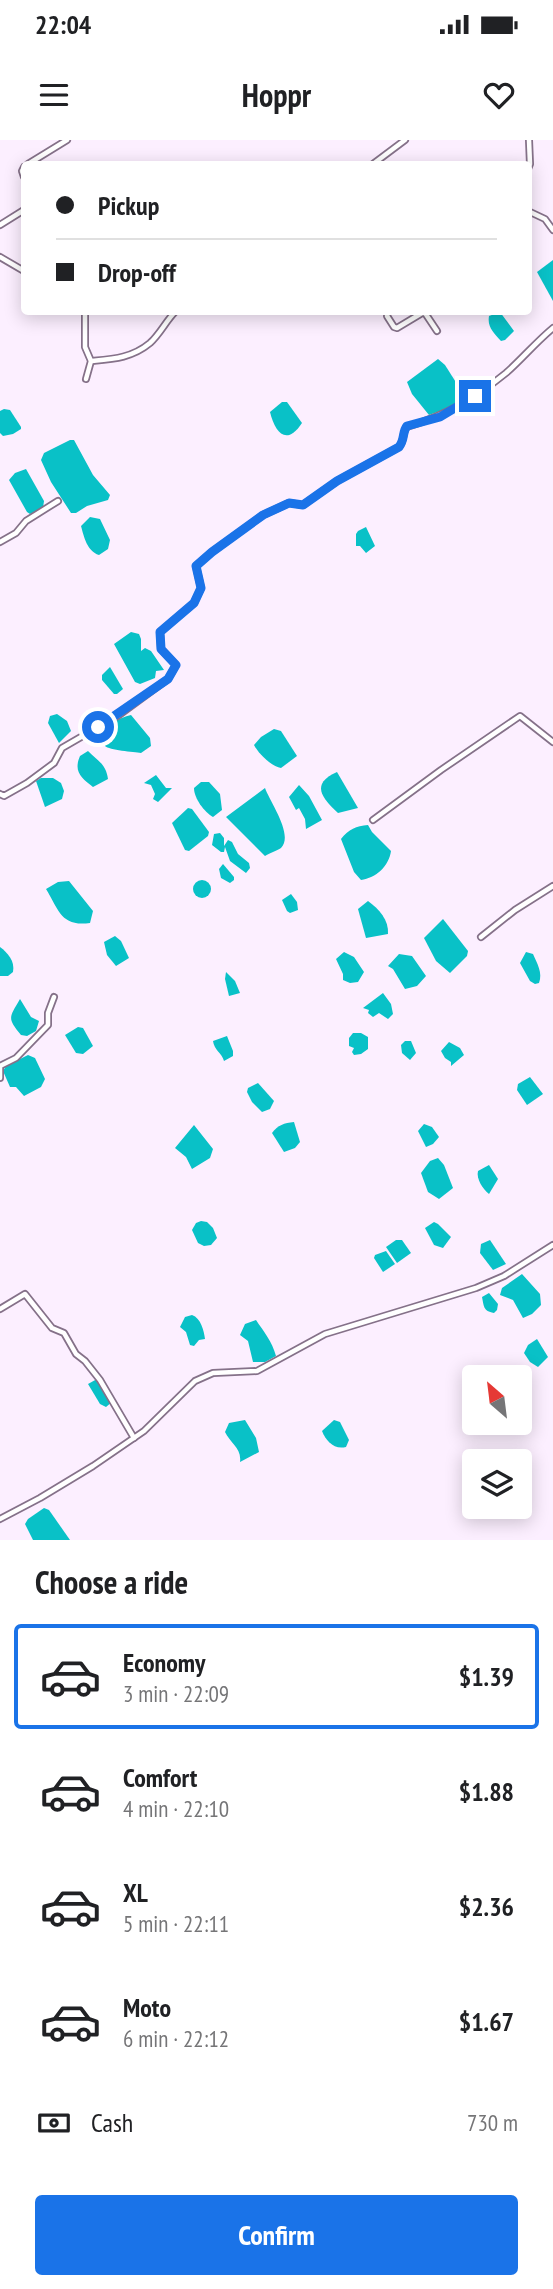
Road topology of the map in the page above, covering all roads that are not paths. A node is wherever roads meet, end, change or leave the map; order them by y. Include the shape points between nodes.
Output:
1 (67, 140) edge
2 (405, 140) edge
3 (529, 140) edge
4 (34, 161) edge
5 (377, 161) edge
6 (530, 161) edge
7 (21, 211) edge
8 (532, 213) edge
9 (0, 225) edge
10 (553, 230) edge
11 (0, 257) edge
12 (21, 269) edge
13 (85, 315) edge
14 (173, 315) edge
15 (387, 315) edge
16 (419, 315) edge
17 (426, 315) edge
18 (553, 328) edge
19 (437, 331) dead end
20 (91, 361) junction
21 (86, 379) dead end
22 (58, 501) dead end
23 (0, 542) edge
24 (553, 742) edge
25 (0, 794) edge
26 (373, 820) dead end
27 (553, 886) edge
28 (481, 937) dead end
29 (54, 997) dead end
30 (0, 1078) edge
31 (553, 1245) edge
32 (0, 1309) edge
33 (134, 1438) junction
34 (0, 1519) edge

1 - 4 street
2 - 5 street
3 - 6 street
7 - 9 street
8 - 10 street
11 - 12 street
13 - 20 street via 85,347
14 - 20 street via 151,342 133,355
15 - 16 street via 397,328
17 - 19 street
18 - 25 street via 487,387 440,417 407,426 399,447 303,505 289,503 263,515 212,552 196,566 201,588 194,603 160,632 161,649 176,665 168,679 62,747 54,763 27,783
20 - 21 street
22 - 23 street
24 - 26 street via 520,716
27 - 28 street
29 - 30 street via 48,1025 16,1058 0,1066
31 - 33 street via 476,1288 325,1334 257,1371 213,1373 195,1381
32 - 33 street via 25,1294 100,1380
33 - 34 street

